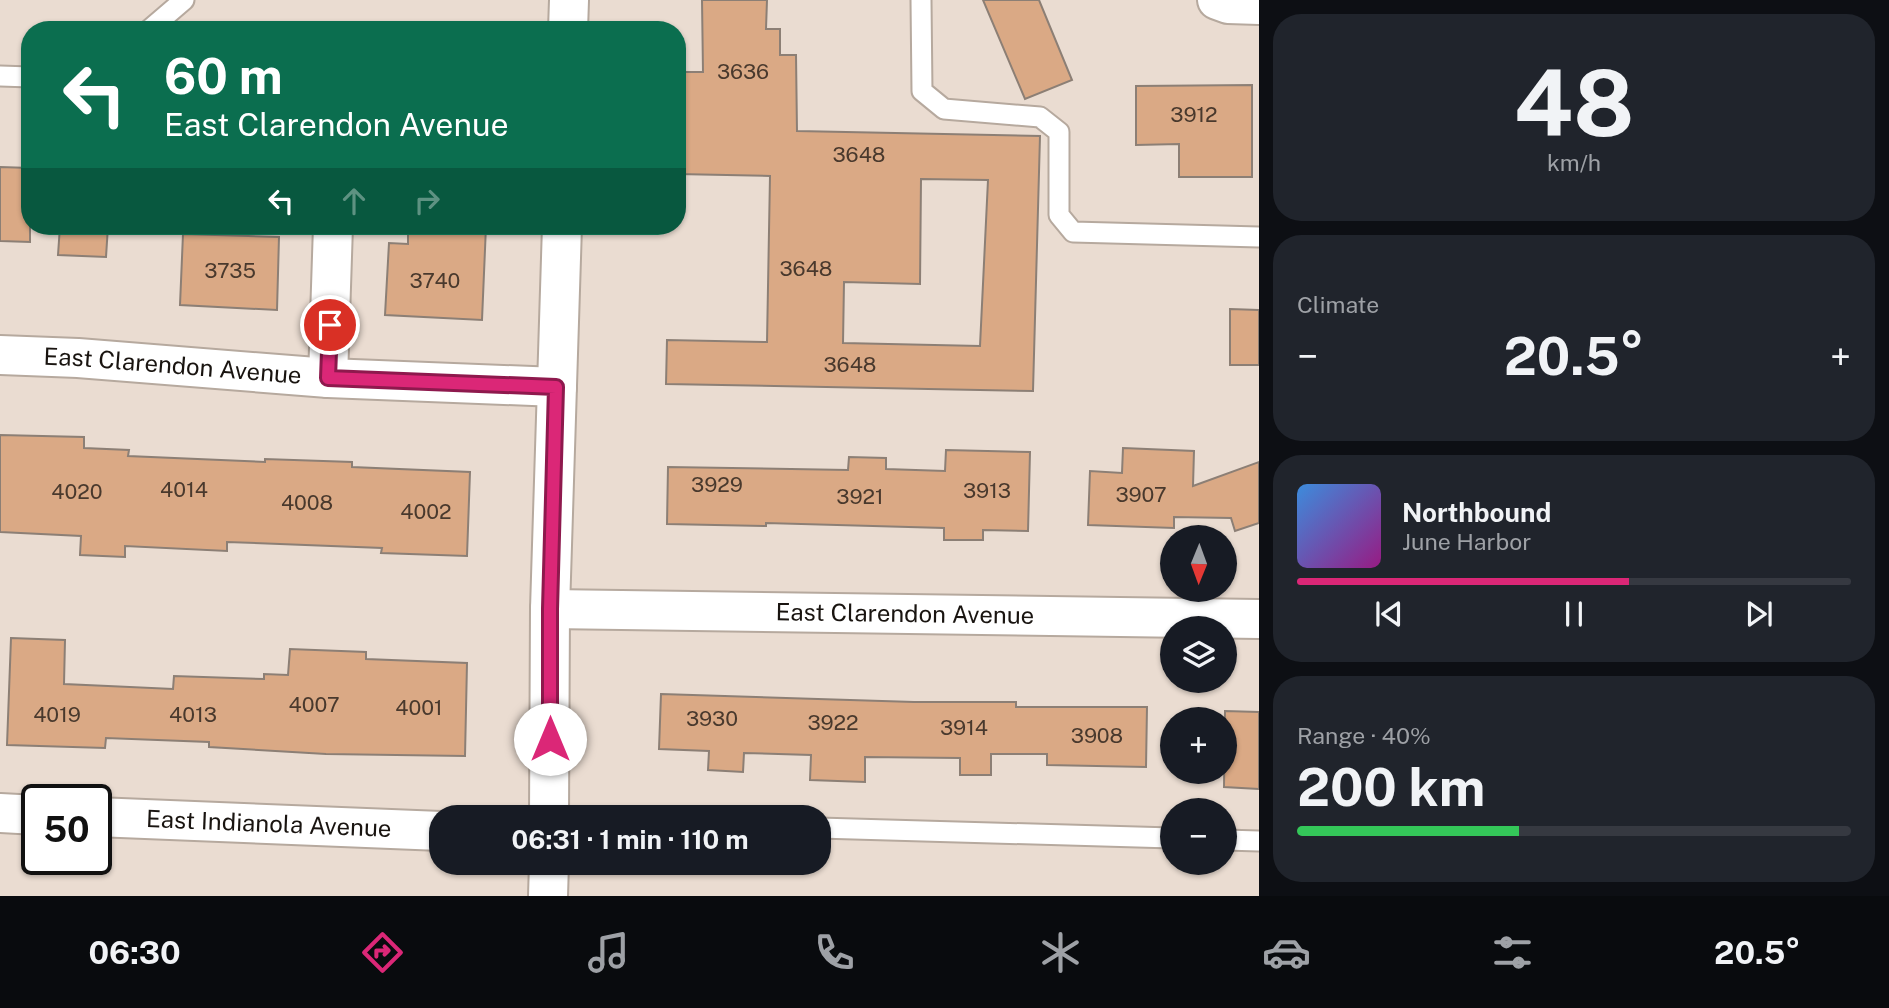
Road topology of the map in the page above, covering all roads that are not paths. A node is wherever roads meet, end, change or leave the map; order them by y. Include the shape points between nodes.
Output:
1 (184, 0) edge
2 (569, 0) edge
3 (921, 0) edge
4 (1217, 0) edge
5 (1259, 5) edge
6 (160, 21) edge
7 (568, 21) edge
8 (0, 76) edge
9 (21, 76) edge
10 (333, 235) edge
11 (562, 235) edge
12 (1259, 237) edge
13 (0, 355) edge
14 (328, 378) junction
15 (556, 387) junction
16 (550, 609) junction
17 (1259, 618) edge
18 (550, 805) edge
19 (0, 813) edge
20 (21, 814) edge
21 (112, 818) edge
22 (831, 828) edge
23 (429, 831) edge
24 (1160, 838) edge
25 (1237, 840) edge
26 (1259, 841) edge
27 (549, 875) edge
28 (548, 896) edge

1 - 6 lane
2 - 7 street
3 - 12 lane via 922,92 944,109 1040,117 1059,132 1059,215 1073,232
4 - 5 street
8 - 9 lane
10 - 14 street
11 - 15 street
13 - 14 street, East Clarendon Avenue
14 - 15 street, East Clarendon Avenue
15 - 16 street
16 - 17 street, East Clarendon Avenue
16 - 18 street
19 - 20 street
21 - 23 street, East Indianola Avenue
22 - 24 lane
25 - 26 lane
27 - 28 street

